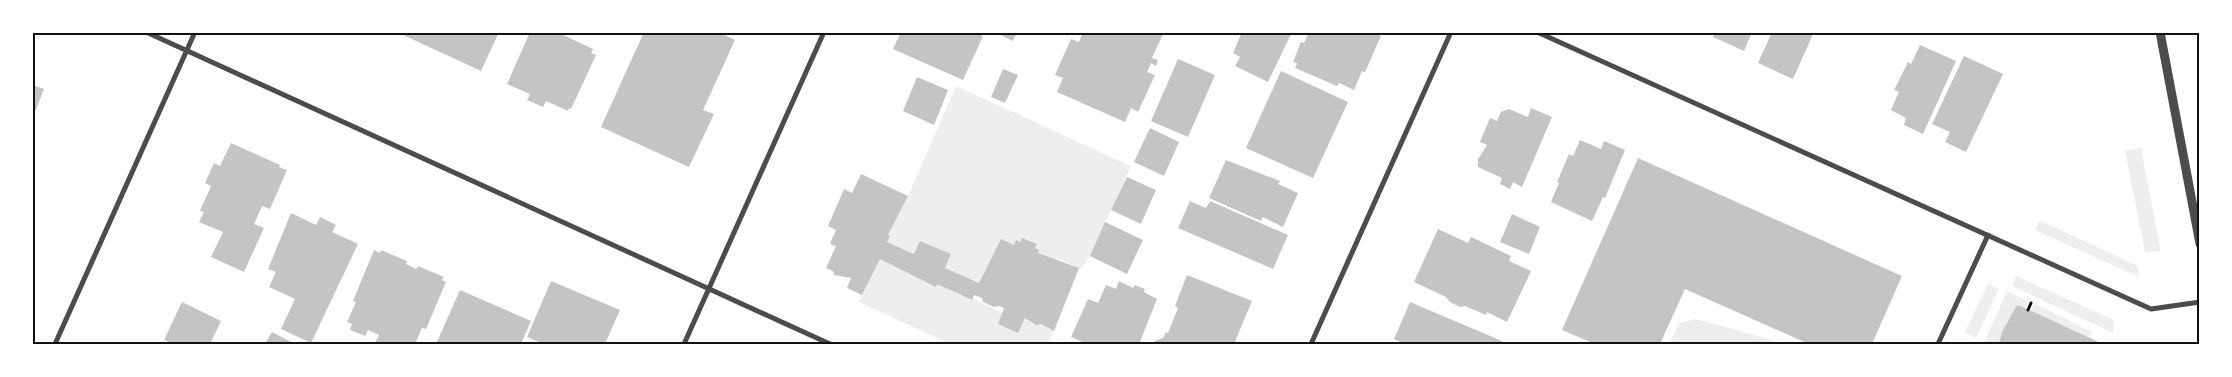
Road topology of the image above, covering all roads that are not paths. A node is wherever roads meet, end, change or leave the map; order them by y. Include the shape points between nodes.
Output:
1 (146, 32) edge
2 (196, 32) edge
3 (824, 32) edge
4 (1450, 32) edge
5 (1537, 32) edge
6 (2160, 32) edge
7 (187, 51) junction
8 (1988, 235) junction
9 (2200, 244) edge
10 (708, 290) junction
11 (2200, 302) edge
12 (55, 344) edge
13 (684, 344) edge
14 (830, 344) edge
15 (1311, 344) edge
16 (1938, 344) edge

1 - 7 street
2 - 7 street
3 - 10 street
4 - 15 street
5 - 8 street
6 - 9 street
7 - 10 street
7 - 12 street
8 - 11 street via 2152,309
8 - 16 street
10 - 13 street
10 - 14 street

